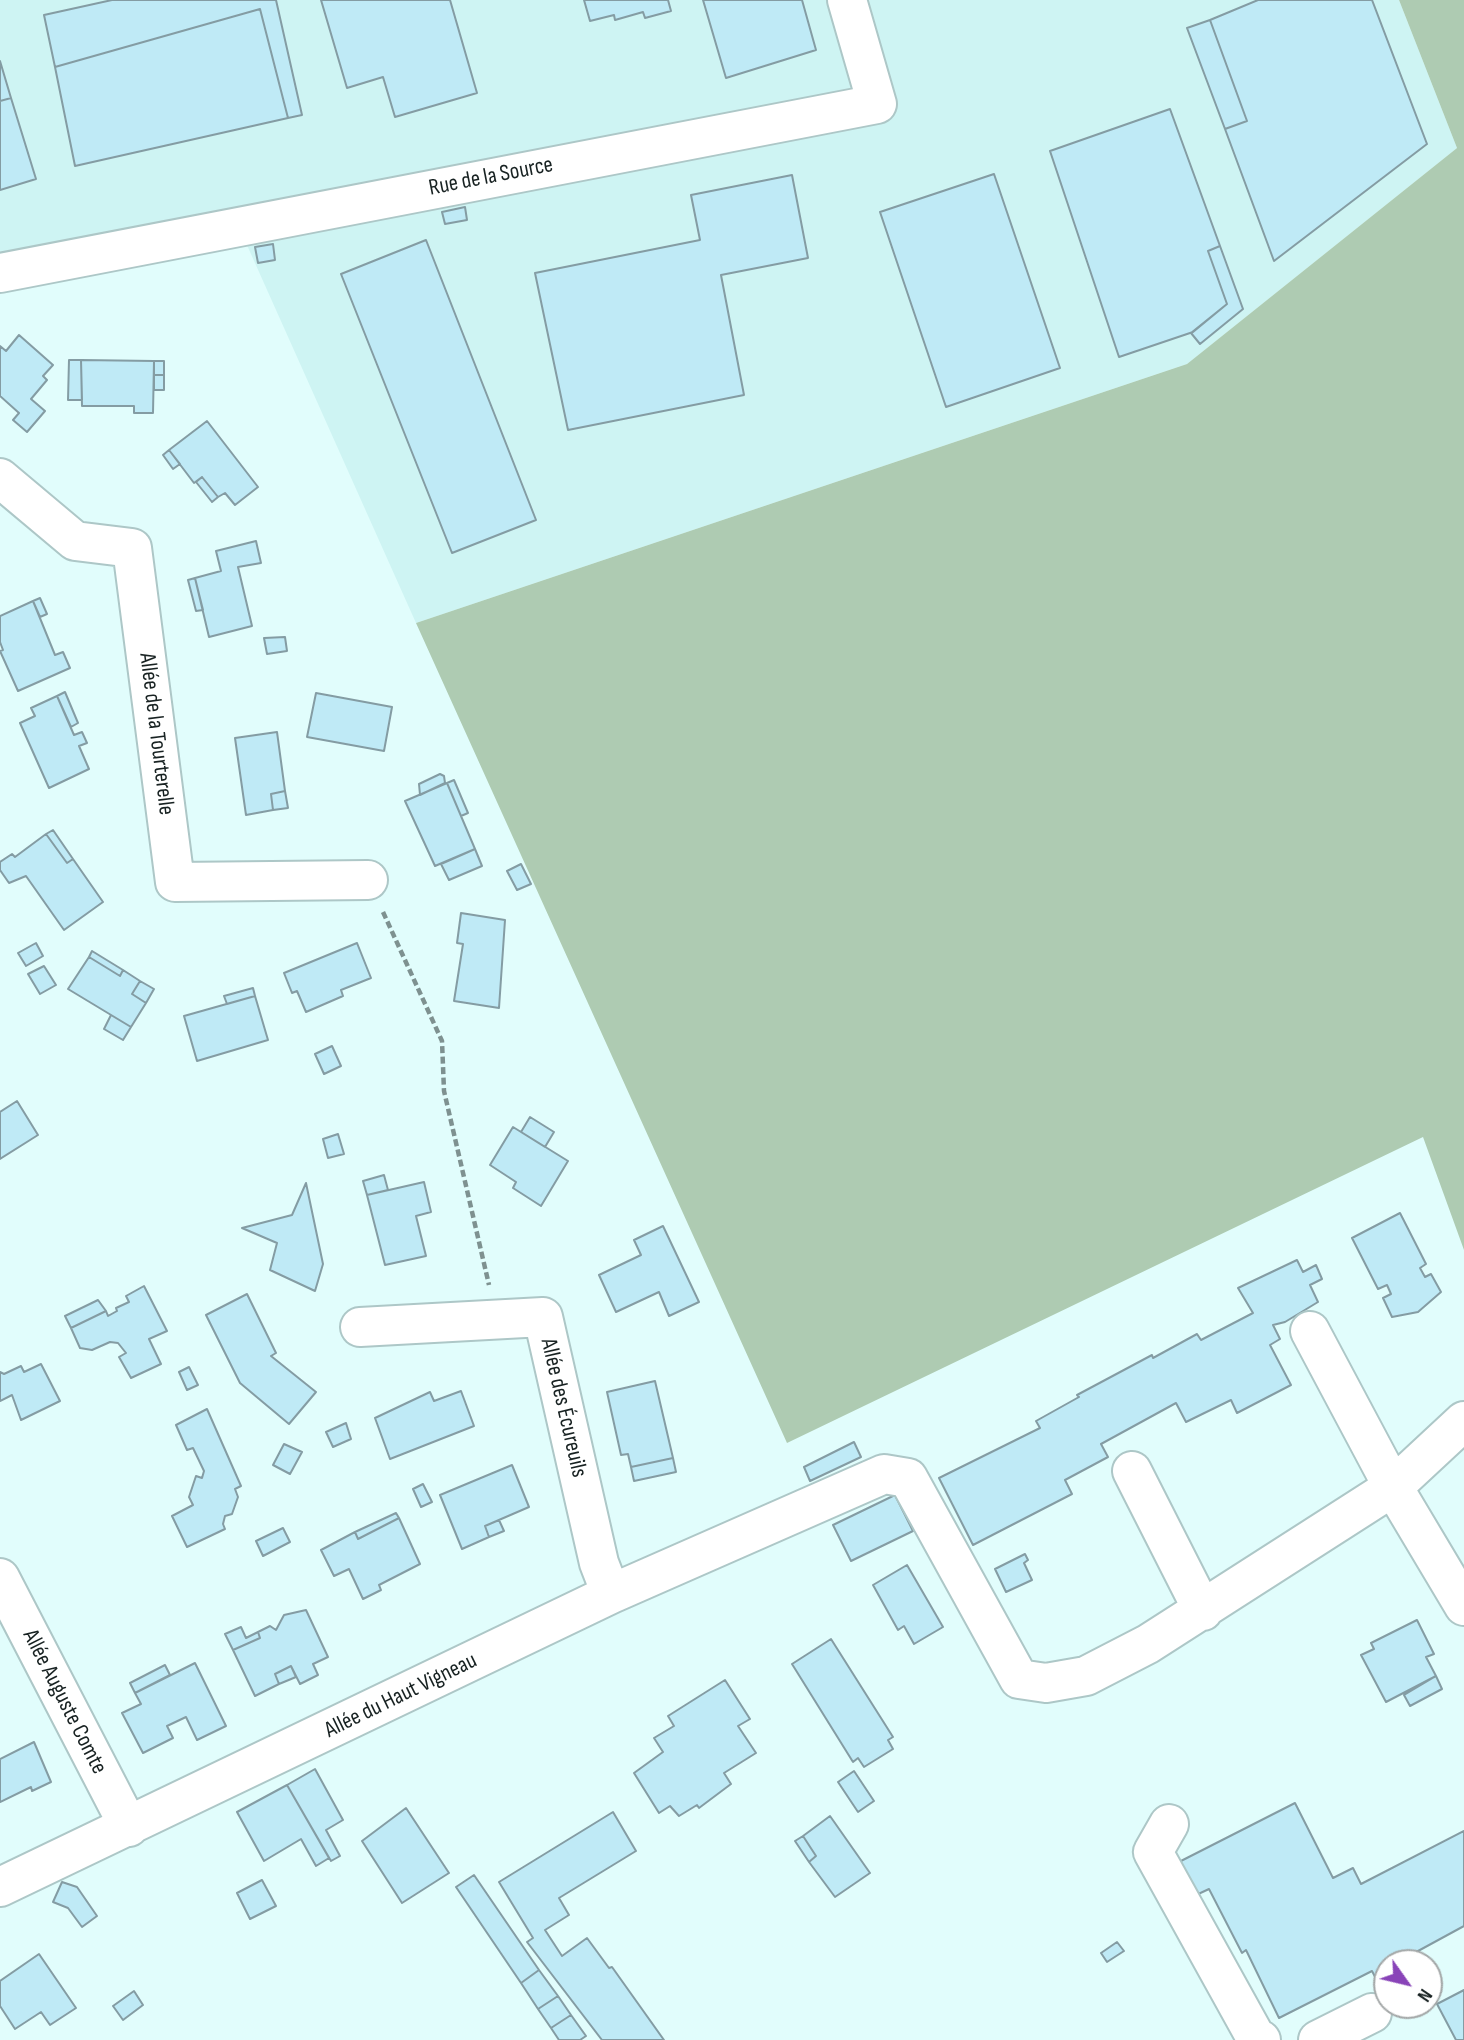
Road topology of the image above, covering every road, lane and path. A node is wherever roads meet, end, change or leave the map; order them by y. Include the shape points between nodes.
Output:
1 (847, 0) edge
2 (0, 273) edge
3 (0, 478) edge
4 (368, 880) joint
5 (497, 1319) junction
6 (360, 1327) dead end
7 (1310, 1331) dead end
8 (1464, 1421) edge
9 (1132, 1471) dead end
10 (1393, 1487) junction
11 (0, 1578) edge
12 (611, 1594) junction
13 (1464, 1606) edge
14 (1203, 1611) junction
15 (1169, 1824) dead end
16 (129, 1827) junction
17 (0, 1887) edge
18 (1372, 2013) dead end
19 (1261, 2040) edge
20 (1318, 2040) edge

1 - 2 street, Rue de la Source via 877,104
3 - 4 street, Allée de la Tourterelle via 75,541 132,548 175,882
4 - 5 path via 442,1041 444,1091
5 - 6 street, Allée des Écureuils
5 - 12 street, Allée des Écureuils via 543,1317 598,1563
7 - 10 street
8 - 10 street
9 - 14 street
10 - 13 street
10 - 14 street
11 - 16 street, Allée Auguste Comte
12 - 14 street, Allée du Haut Vigneau via 884,1474 908,1478 1019,1679 1046,1683 1086,1676
12 - 16 street, Allée du Haut Vigneau
15 - 19 street via 1153,1852
16 - 17 street, Allée du Haut Vigneau
18 - 20 street

